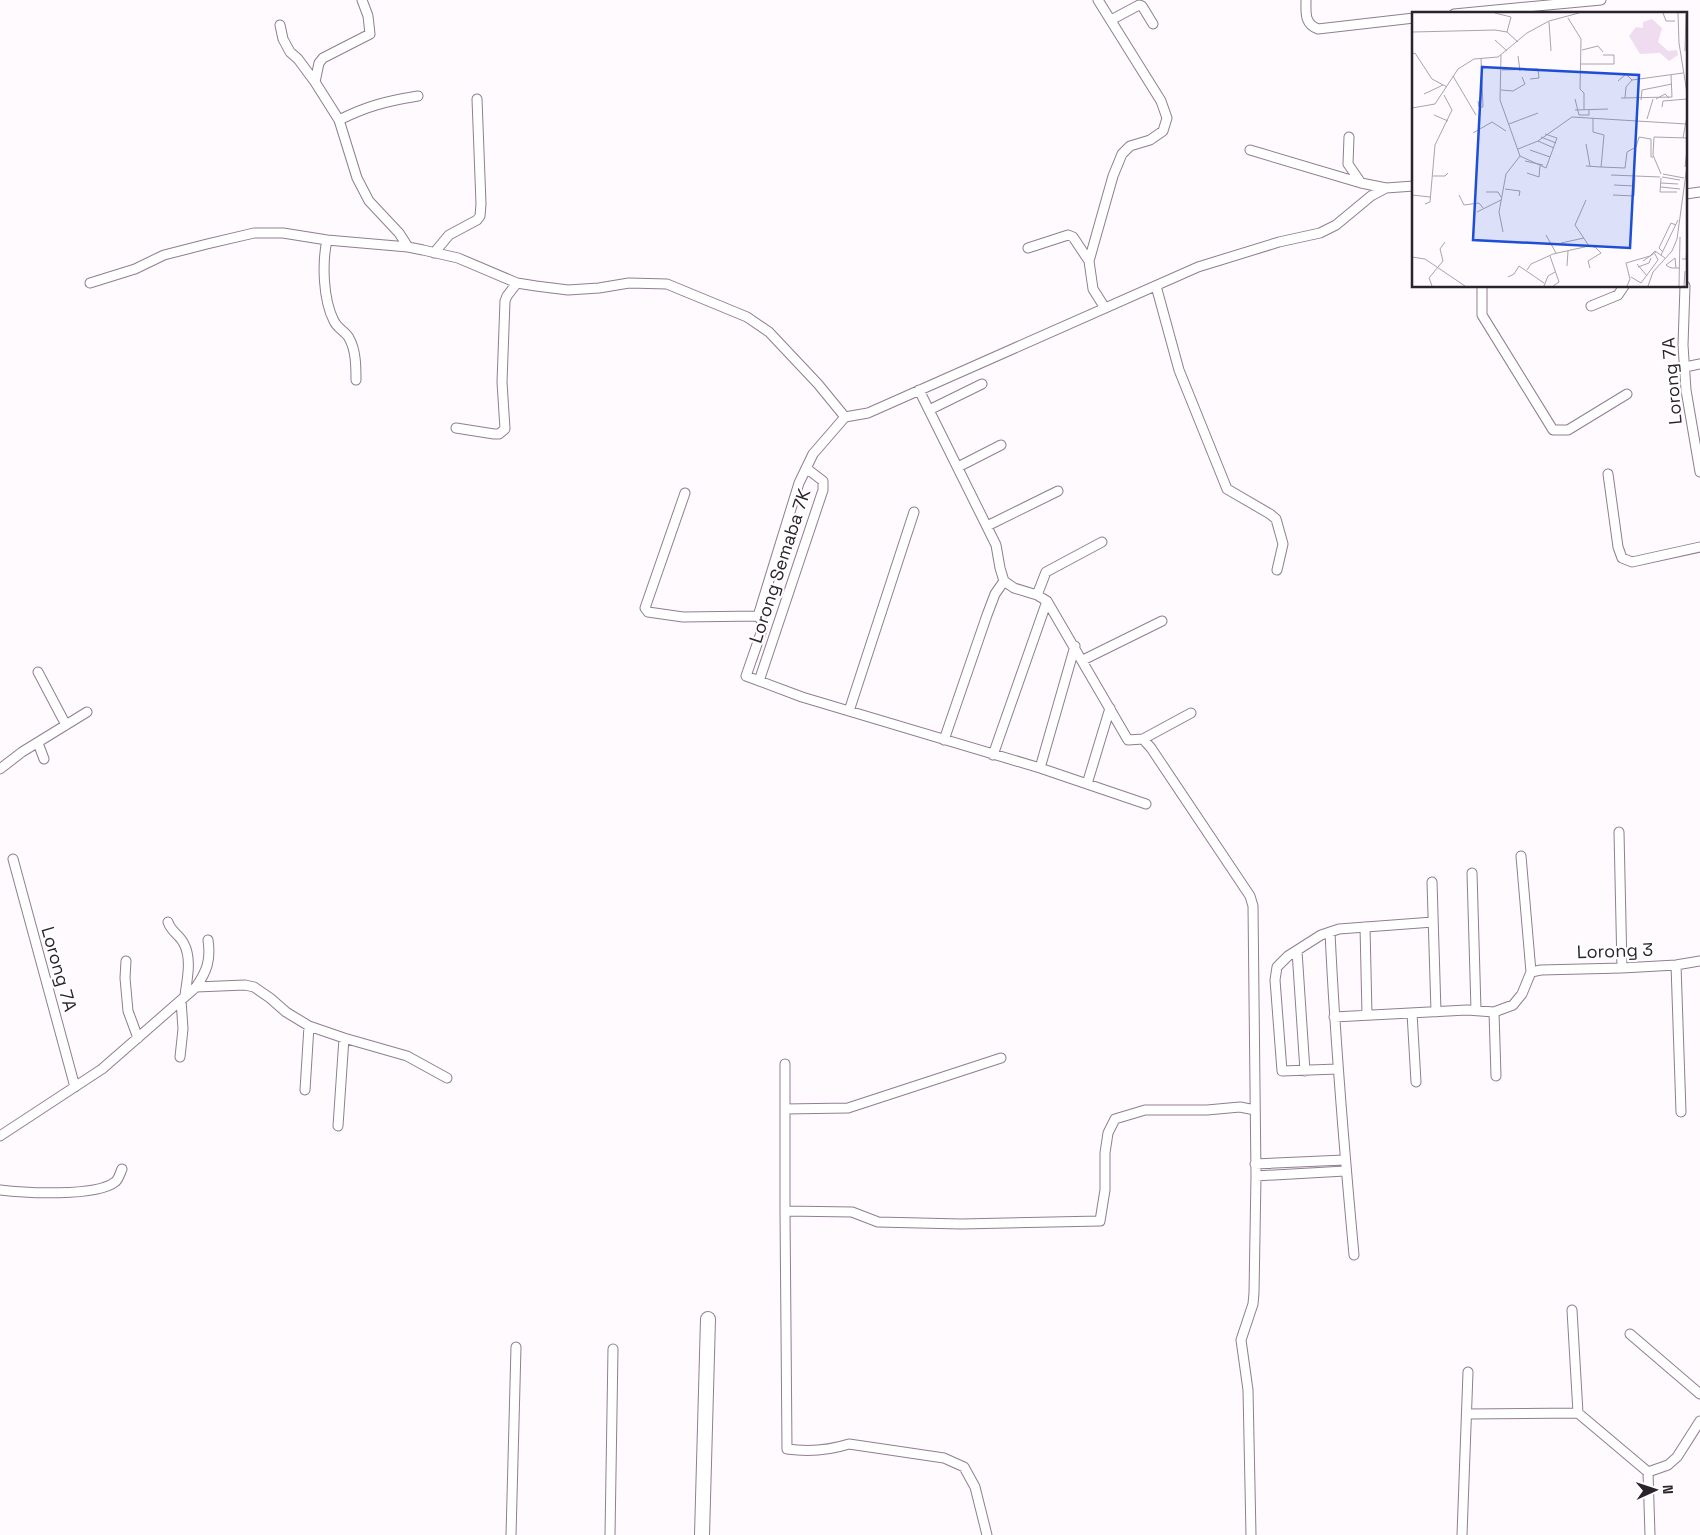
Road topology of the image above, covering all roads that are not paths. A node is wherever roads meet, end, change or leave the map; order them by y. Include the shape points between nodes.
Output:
1 (362, 0) edge
2 (1098, 0) edge
3 (1306, 0) edge
4 (1601, 0) edge
5 (1475, 12) edge
6 (1412, 18) edge
7 (1111, 20) junction
8 (1153, 24) dead end
9 (280, 25) dead end
10 (315, 82) junction
11 (418, 96) dead end
12 (477, 99) dead end
13 (338, 120) junction
14 (1349, 137) dead end
15 (1250, 150) dead end
16 (1361, 183) junction
17 (1412, 186) edge
18 (1386, 188) junction
19 (326, 240) junction
20 (408, 247) junction
21 (1028, 248) dead end
22 (434, 253) junction
23 (1089, 261) junction
24 (90, 283) dead end
25 (517, 283) junction
26 (1156, 286) junction
27 (1482, 288) edge
28 (1623, 288) edge
29 (1685, 288) edge
30 (1591, 306) dead end
31 (1105, 308) junction
32 (1700, 364) edge
33 (1684, 367) junction
34 (356, 380) dead end
35 (982, 384) dead end
36 (920, 390) junction
37 (1627, 394) dead end
38 (929, 410) junction
39 (845, 417) junction
40 (456, 428) dead end
41 (1001, 445) dead end
42 (958, 467) junction
43 (806, 468) junction
44 (1700, 472) edge
45 (1608, 474) dead end
46 (1058, 492) dead end
47 (685, 493) dead end
48 (914, 512) dead end
49 (987, 526) junction
50 (1102, 542) dead end
51 (1700, 547) edge
52 (1277, 570) dead end
53 (1004, 581) junction
54 (1037, 595) junction
55 (1047, 601) junction
56 (758, 616) junction
57 (1162, 620) dead end
58 (1074, 646) junction
59 (1083, 660) junction
60 (38, 672) dead end
61 (759, 681) junction
62 (1110, 708) junction
63 (849, 711) junction
64 (87, 712) dead end
65 (1191, 713) dead end
66 (66, 725) junction
67 (1143, 739) junction
68 (944, 740) junction
69 (38, 743) junction
70 (993, 755) junction
71 (44, 759) dead end
72 (1040, 768) junction
73 (0, 769) edge
74 (1086, 784) junction
75 (1146, 804) dead end
76 (1619, 832) dead end
77 (1521, 856) dead end
78 (13, 859) dead end
79 (1472, 873) dead end
80 (1432, 882) dead end
81 (168, 922) dead end
82 (1433, 922) junction
83 (1365, 927) junction
84 (1330, 932) junction
85 (208, 940) dead end
86 (1297, 951) junction
87 (126, 961) dead end
88 (1700, 961) edge
89 (1676, 964) junction
90 (1622, 968) junction
91 (1531, 972) junction
92 (196, 987) junction
93 (183, 998) junction
94 (1476, 1010) junction
95 (1436, 1012) junction
96 (1494, 1012) junction
97 (1412, 1013) junction
98 (1367, 1015) junction
99 (1334, 1017) junction
100 (309, 1026) junction
101 (138, 1038) junction
102 (344, 1038) junction
103 (180, 1057) dead end
104 (1001, 1058) dead end
105 (785, 1064) dead end
106 (1338, 1069) junction
107 (1305, 1071) junction
108 (1496, 1076) dead end
109 (447, 1078) dead end
110 (1416, 1082) dead end
111 (75, 1087) junction
112 (305, 1090) dead end
113 (785, 1109) junction
114 (1255, 1110) junction
115 (1681, 1112) dead end
116 (338, 1126) dead end
117 (0, 1136) edge
118 (1344, 1160) junction
119 (1255, 1164) junction
120 (122, 1169) dead end
121 (1345, 1171) junction
122 (1256, 1176) junction
123 (0, 1190) edge
124 (785, 1211) junction
125 (1354, 1255) dead end
126 (1572, 1310) dead end
127 (708, 1319) dead end
128 (1630, 1334) dead end
129 (516, 1347) dead end
130 (613, 1349) dead end
131 (1468, 1372) dead end
132 (1700, 1394) edge
133 (1578, 1413) junction
134 (1467, 1414) junction
135 (1700, 1420) edge
136 (1648, 1472) junction
137 (511, 1535) edge
138 (610, 1535) edge
139 (702, 1535) edge
140 (987, 1535) edge
141 (1251, 1535) edge
142 (1462, 1535) edge
143 (1650, 1535) edge

1 - 10 street via 370,34 323,58
2 - 7 street
3 - 6 street via 1308,23 1318,29
4 - 5 street
7 - 8 street via 1139,5
7 - 23 street via 1161,101 1167,118 1164,131 1150,140 1130,146 1122,154
9 - 10 street via 290,52
10 - 13 street
11 - 13 street via 383,102
12 - 22 street via 480,216 449,235
13 - 20 street via 357,178 369,201
14 - 16 street via 1348,164
15 - 16 street
16 - 18 street
17 - 18 street
18 - 26 street via 1320,233 1202,266
19 - 20 street
19 - 24 street via 283,233 254,233 164,255 135,269
19 - 34 street via 325,287 329,309 334,322 349,338 356,363
20 - 22 street
21 - 23 street via 1068,234 1073,236
22 - 25 street via 458,258
23 - 31 street via 1093,289
25 - 39 street via 568,290 629,283 667,284 708,300 747,317 769,332
25 - 40 street via 506,301 502,382 505,429 494,434
26 - 31 street
26 - 52 street via 1179,370 1227,489 1276,519 1283,544
27 - 37 street via 1482,315 1553,430 1568,430
28 - 30 street via 1618,295
29 - 33 street, Lorong 7A
31 - 36 street
32 - 33 street
33 - 44 street, Lorong 7A
35 - 38 street
36 - 38 street
36 - 39 street via 868,414
38 - 42 street
39 - 43 street via 813,454
41 - 42 street
42 - 49 street
43 - 56 street via 798,483
43 - 61 street, Lorong Semaba 7K via 823,481 823,490
45 - 51 street via 1622,558 1632,562
46 - 49 street
47 - 56 street via 645,608 648,612 683,616
48 - 63 street
49 - 53 street via 996,545
50 - 54 street via 1046,572
53 - 54 street via 1014,588
53 - 68 street via 987,614
54 - 55 street
55 - 58 street
55 - 70 street
56 - 61 street via 763,623 762,630 746,676
57 - 59 street
58 - 59 street
58 - 72 street
59 - 62 street
60 - 66 street
61 - 63 street via 802,698
62 - 67 street via 1128,740
62 - 74 street
63 - 68 street
64 - 66 street
65 - 67 street
66 - 69 street
67 - 114 street via 1250,896 1253,906
68 - 70 street
69 - 71 street
69 - 73 street
70 - 72 street
72 - 74 street
74 - 75 street
76 - 90 street
77 - 91 street
78 - 111 street, Lorong 7A
79 - 94 street
80 - 82 street
81 - 93 street via 187,950 188,971
82 - 83 street
82 - 95 street
83 - 84 street
83 - 98 street
84 - 86 street
84 - 99 street
85 - 92 street via 210,950 206,972
86 - 107 street
86 - 107 street via 1278,967 1275,980 1278,1029 1282,1071
87 - 101 street via 128,1011
88 - 89 street, Lorong 3
89 - 90 street, Lorong 3
89 - 115 street
90 - 91 street, Lorong 3
91 - 96 street via 1522,994 1513,1005
92 - 93 street
92 - 100 street via 254,987
93 - 101 street
93 - 103 street
94 - 95 street
94 - 96 street
95 - 97 street
96 - 108 street
97 - 98 street
97 - 110 street
98 - 99 street
99 - 106 street
100 - 102 street
100 - 112 street
101 - 111 street
102 - 109 street via 407,1056
102 - 116 street
104 - 113 street via 848,1108
105 - 113 street
106 - 107 street
106 - 118 street
111 - 117 street
113 - 124 street
114 - 119 street
114 - 124 street via 1240,1107 1144,1110 1115,1119 1108,1133 1105,1153 1105,1190 1100,1221 878,1222 852,1212
118 - 119 street
118 - 121 street
119 - 122 street
120 - 123 street via 115,1182 105,1187 76,1192
121 - 122 street
121 - 125 street
122 - 141 street via 1253,1304 1241,1340 1248,1390
124 - 140 street via 787,1449 808,1452 849,1444 944,1458 964,1467 975,1487
126 - 133 street
127 - 139 street
128 - 132 street
129 - 137 street
130 - 138 street
131 - 134 street
133 - 134 street
133 - 136 street
134 - 142 street
135 - 136 street via 1668,1465
136 - 143 street

